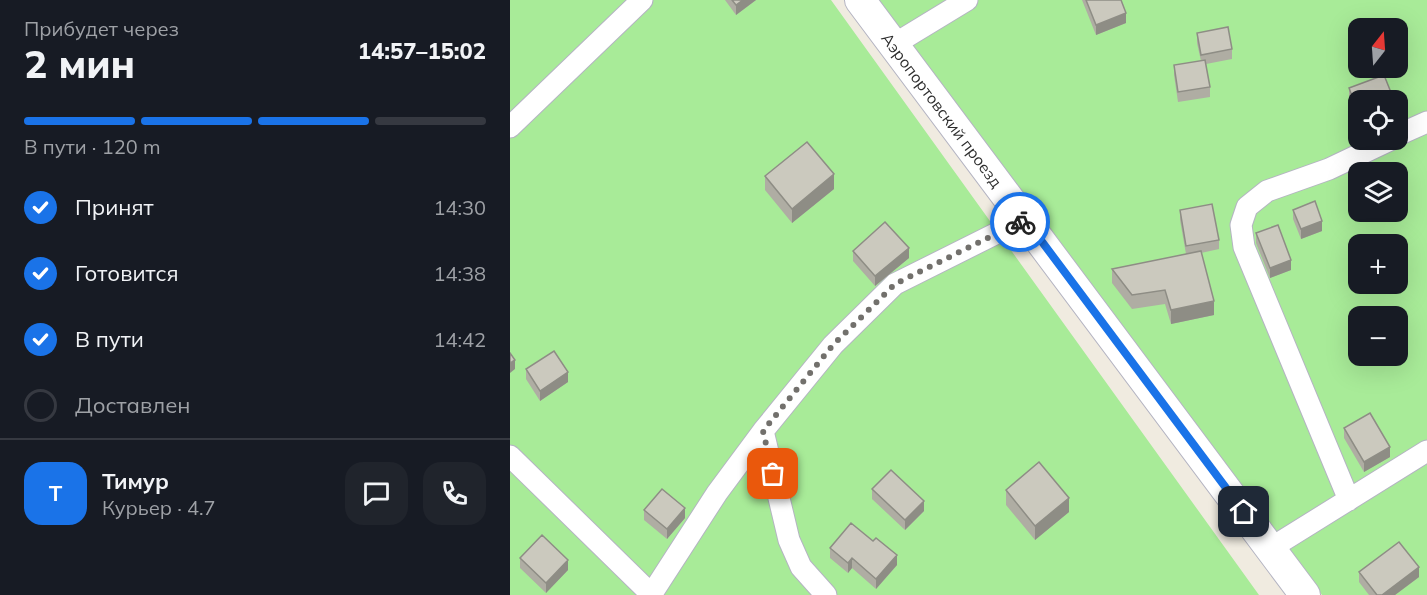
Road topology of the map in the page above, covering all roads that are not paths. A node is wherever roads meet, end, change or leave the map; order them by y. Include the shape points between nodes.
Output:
1 (642, 0) edge
2 (860, 0) edge
3 (967, 0) edge
4 (893, 45) junction
5 (1427, 122) edge
6 (510, 127) edge
7 (1408, 131) edge
8 (1369, 150) edge
9 (1025, 219) junction
10 (763, 431) junction
11 (1427, 451) edge
12 (510, 456) edge
13 (1349, 500) junction
14 (1271, 548) junction
15 (651, 595) edge
16 (826, 595) edge
17 (1305, 595) edge

1 - 6 street
2 - 4 main road, Аэропортовский проезд
3 - 4 street
4 - 9 main road, Аэропортовский проезд
5 - 7 street
8 - 13 street via 1268,191 1247,207 1241,225 1244,247
9 - 10 street via 895,284 833,345
9 - 14 main road, Аэропортовский проезд
10 - 15 street via 717,493
10 - 16 street via 789,540 801,567
11 - 13 street
12 - 15 street
13 - 14 street
14 - 17 main road, Аэропортовский проезд

